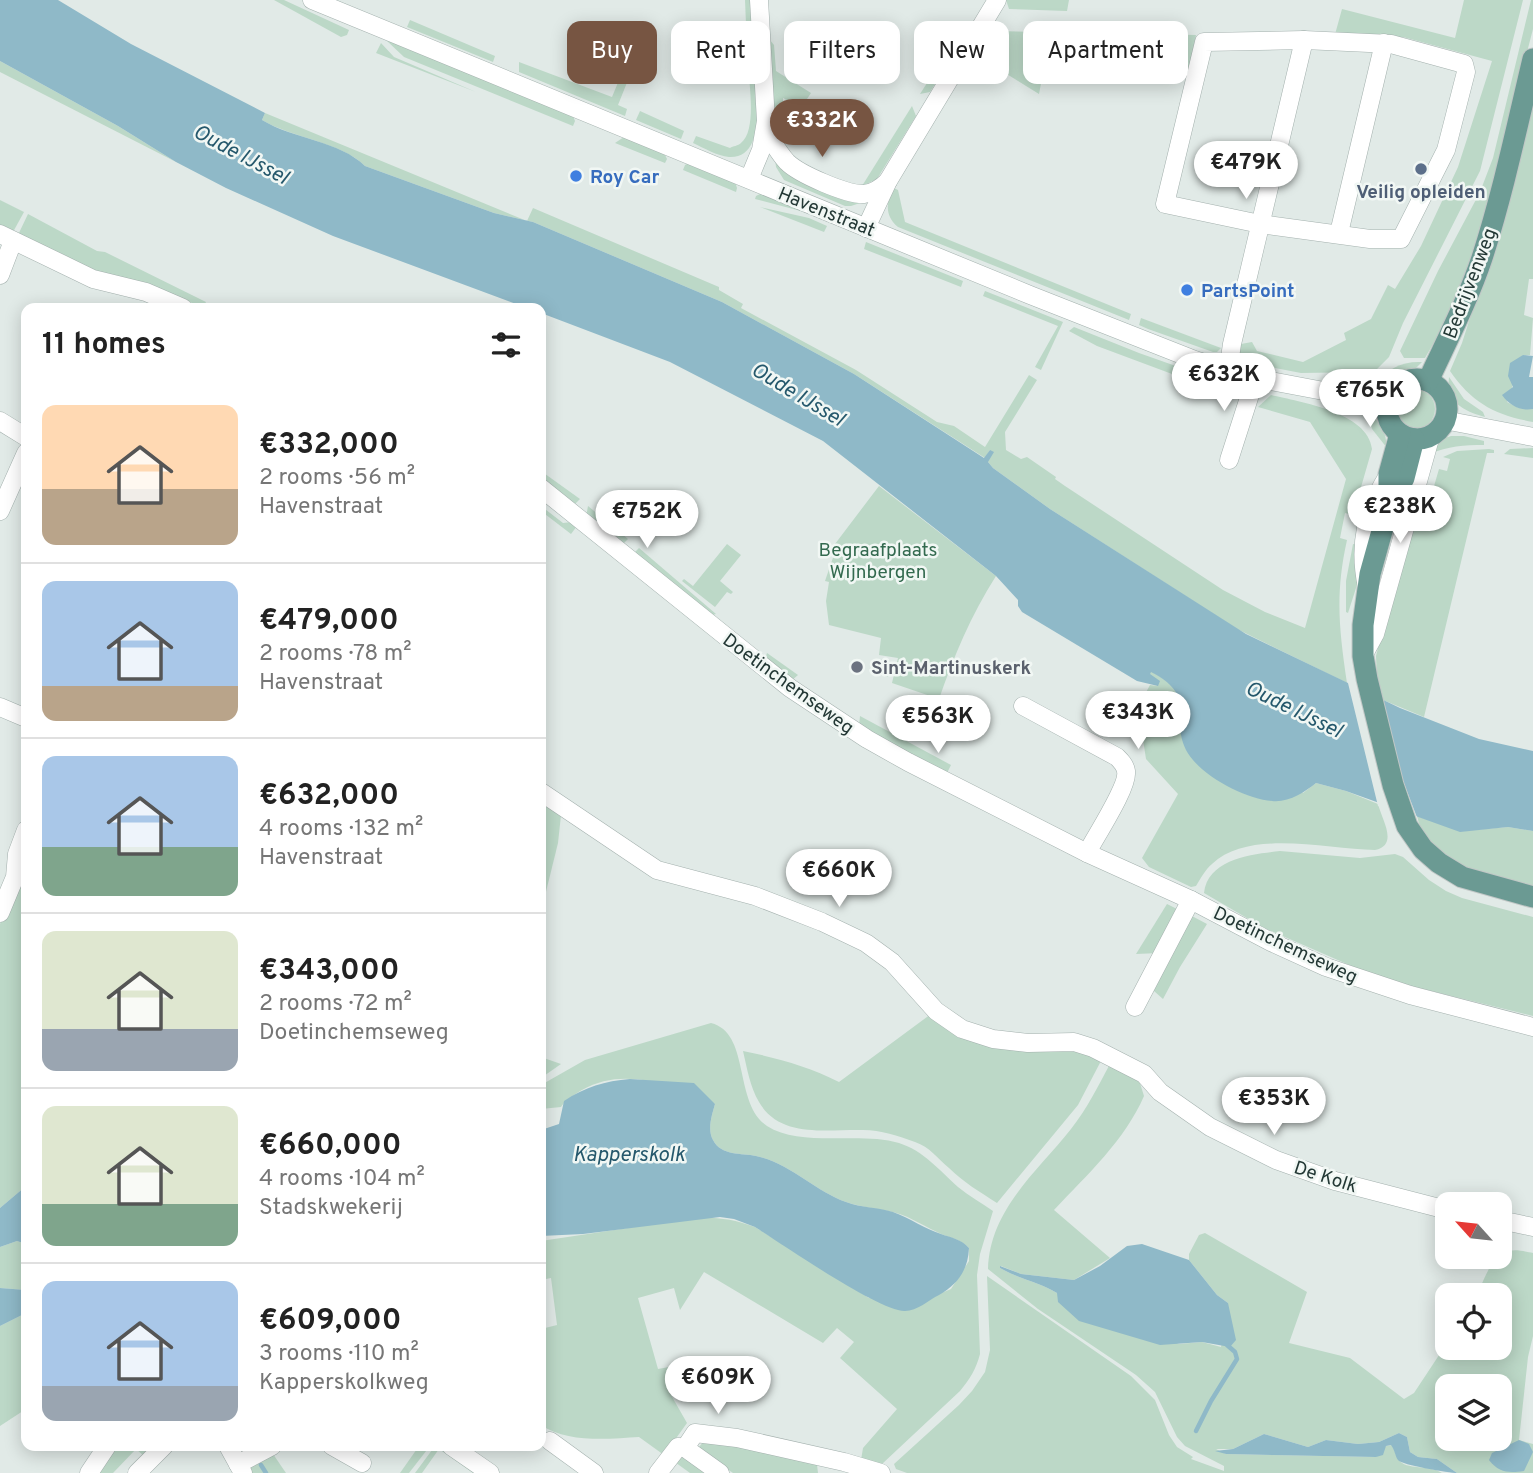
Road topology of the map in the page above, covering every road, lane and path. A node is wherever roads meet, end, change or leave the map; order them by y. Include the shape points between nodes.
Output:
1 (312, 0) edge
2 (759, 0) edge
3 (997, 0) edge
4 (1304, 40) junction
5 (1384, 43) junction
6 (1533, 59) edge
7 (765, 130) junction
8 (749, 179) junction
9 (888, 181) junction
10 (1260, 224) junction
11 (866, 228) junction
12 (1339, 233) junction
13 (7, 237) edge
14 (0, 275) edge
15 (171, 303) edge
16 (1228, 370) junction
17 (1255, 379) junction
18 (1428, 381) junction
19 (1387, 403) junction
20 (0, 421) edge
21 (1422, 432) junction
22 (21, 434) edge
23 (1533, 437) edge
24 (1229, 460) dead end
25 (21, 464) edge
26 (1389, 474) junction
27 (546, 492) edge
28 (1389, 506) junction
29 (0, 511) edge
30 (1368, 589) junction
31 (1363, 656) junction
32 (1023, 706) dead end
33 (0, 707) edge
34 (21, 716) edge
35 (546, 795) edge
36 (21, 843) edge
37 (1087, 853) junction
38 (1533, 897) edge
39 (1191, 900) junction
40 (0, 913) edge
41 (1148, 983) junction
42 (1157, 1000) dead end
43 (1135, 1007) dead end
44 (1533, 1027) edge
45 (1435, 1207) edge
46 (1512, 1223) edge
47 (1533, 1227) edge
48 (550, 1441) dead end
49 (685, 1448) junction
50 (104, 1451) edge
51 (159, 1451) edge
52 (231, 1451) edge
53 (265, 1451) edge
54 (341, 1451) edge
55 (458, 1451) edge
56 (362, 1463) dead end
57 (838, 1467) edge
58 (241, 1469) edge
59 (89, 1473) edge
60 (137, 1473) edge
61 (490, 1473) edge
62 (594, 1473) edge
63 (658, 1473) edge
64 (720, 1473) edge
65 (881, 1473) edge

1 - 8 street, Havenstraat
2 - 7 street
3 - 9 street
4 - 5 street
4 - 10 street
4 - 10 street via 1204,42 1165,204
5 - 12 street
5 - 12 street via 1464,64 1466,72 1446,150 1401,239
6 - 18 main road, Bedrijvenweg via 1481,259
7 - 8 street
7 - 9 street via 789,163 849,192 877,191
8 - 11 street, Havenstraat
9 - 11 street
10 - 12 street
10 - 16 street
11 - 16 street, Havenstraat
13 - 14 street
13 - 15 street via 93,279
16 - 17 street, Havenstraat
17 - 19 street, Havenstraat
17 - 24 street
18 - 19 main road via 1415,379 1397,386
18 - 21 main road via 1445,401
19 - 21 main road via 1389,421
20 - 22 street
21 - 23 street
21 - 26 main road
21 - 28 main road
21 - 31 street via 1375,634
25 - 29 street
26 - 28 main road
26 - 30 street via 1375,495 1362,545
27 - 37 street, Doetinchemseweg via 818,708 908,762
28 - 30 main road
30 - 31 main road
31 - 38 main road via 1406,826 1423,849 1462,877
32 - 37 street via 1124,764 1123,787
33 - 34 street
35 - 45 street, De Kolk via 657,870 755,896 866,943 892,962 936,1011 962,1029 993,1039 1074,1042 1110,1054 1144,1074 1160,1092 1210,1127 1276,1160
36 - 40 street via 15,877
37 - 39 street, Doetinchemseweg
39 - 41 street
39 - 44 street, Doetinchemseweg via 1326,967 1410,995
41 - 42 street
41 - 43 street
46 - 47 street
48 - 62 street
49 - 57 street via 695,1433 700,1433 737,1438
49 - 63 street via 678,1447
49 - 64 street
50 - 59 street
51 - 60 street
52 - 58 street
53 - 58 street
54 - 56 street
55 - 61 street
57 - 65 street

